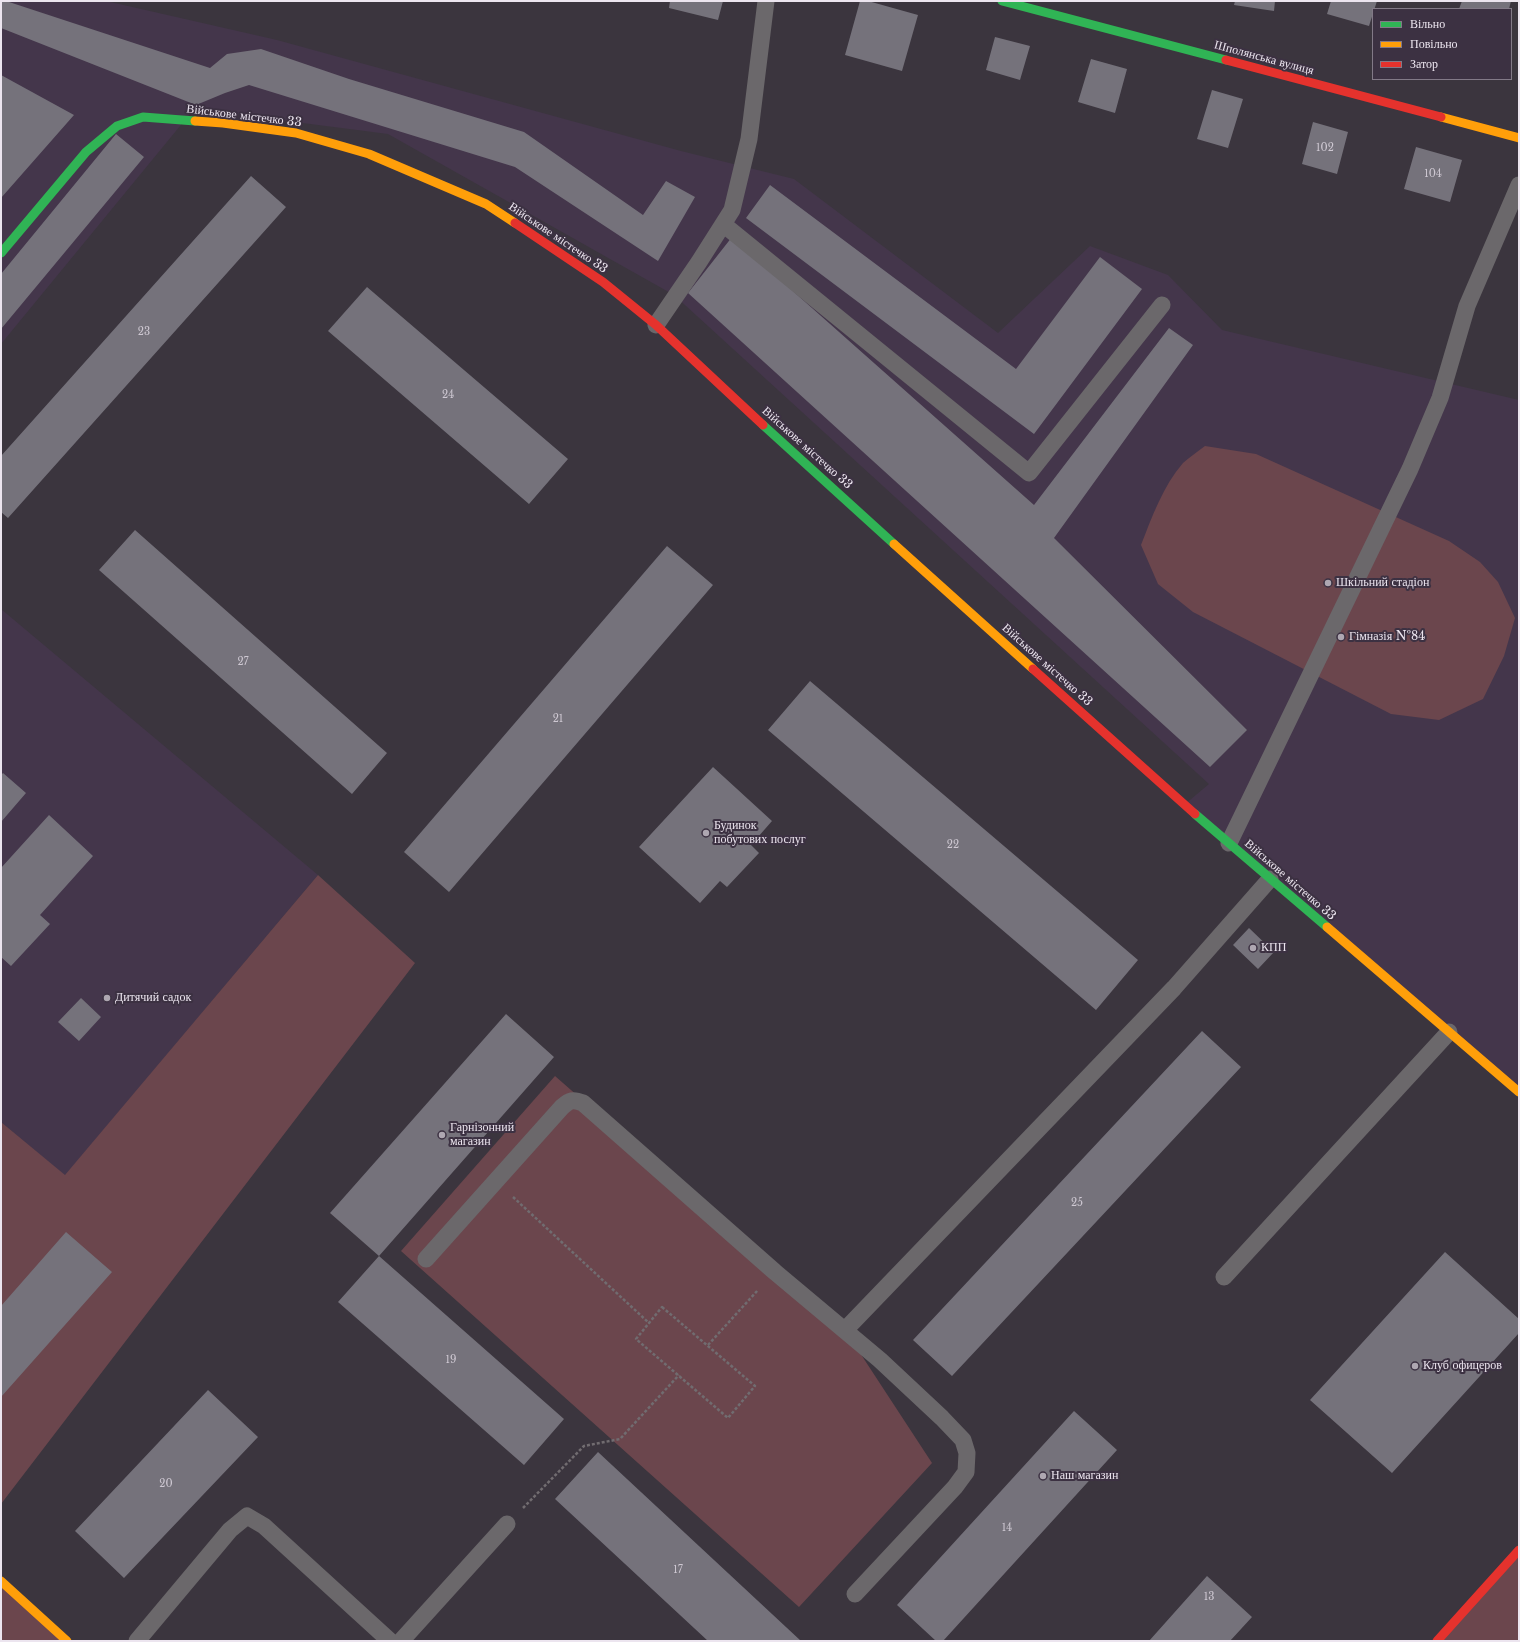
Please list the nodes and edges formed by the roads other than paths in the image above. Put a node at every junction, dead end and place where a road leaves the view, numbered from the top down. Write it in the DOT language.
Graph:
graph roads {
  1 [pos="766,1"];
  2 [pos="1002,1"];
  3 [pos="1519,138"];
  4 [pos="1519,184"];
  5 [pos="723,224"];
  6 [pos="1,253"];
  7 [pos="1162,305"];
  8 [pos="656,325"];
  9 [pos="1229,843"];
  10 [pos="1270,879"];
  11 [pos="1449,1032"];
  12 [pos="1519,1092"];
  13 [pos="426,1258"];
  14 [pos="1224,1277"];
  15 [pos="845,1330"];
  16 [pos="507,1524"];
  17 [pos="1519,1550"];
  18 [pos="1,1581"];
  19 [pos="855,1594"];
  20 [pos="67,1641"];
  21 [pos="137,1641"];
  22 [pos="390,1641"];
  23 [pos="401,1641"];
  24 [pos="1438,1641"];
  1 -- 5 [label="lane"];
  2 -- 3 [label="street, Шполянська вулиця"];
  4 -- 9 [label="lane"];
  5 -- 7 [label="lane"];
  5 -- 8 [label="lane"];
  6 -- 8 [label="street, Військове містечко 33"];
  8 -- 9 [label="street, Військове містечко 33"];
  9 -- 10 [label="street, Військове містечко 33"];
  10 -- 11 [label="street, Військове містечко 33"];
  10 -- 15 [label="lane"];
  11 -- 12 [label="street, Військове містечко 33"];
  11 -- 14 [label="lane"];
  13 -- 15 [label="lane"];
  15 -- 19 [label="lane"];
  16 -- 23 [label="lane"];
  17 -- 24 [label="street"];
  18 -- 20 [label="street"];
  21 -- 22 [label="lane"];
}
